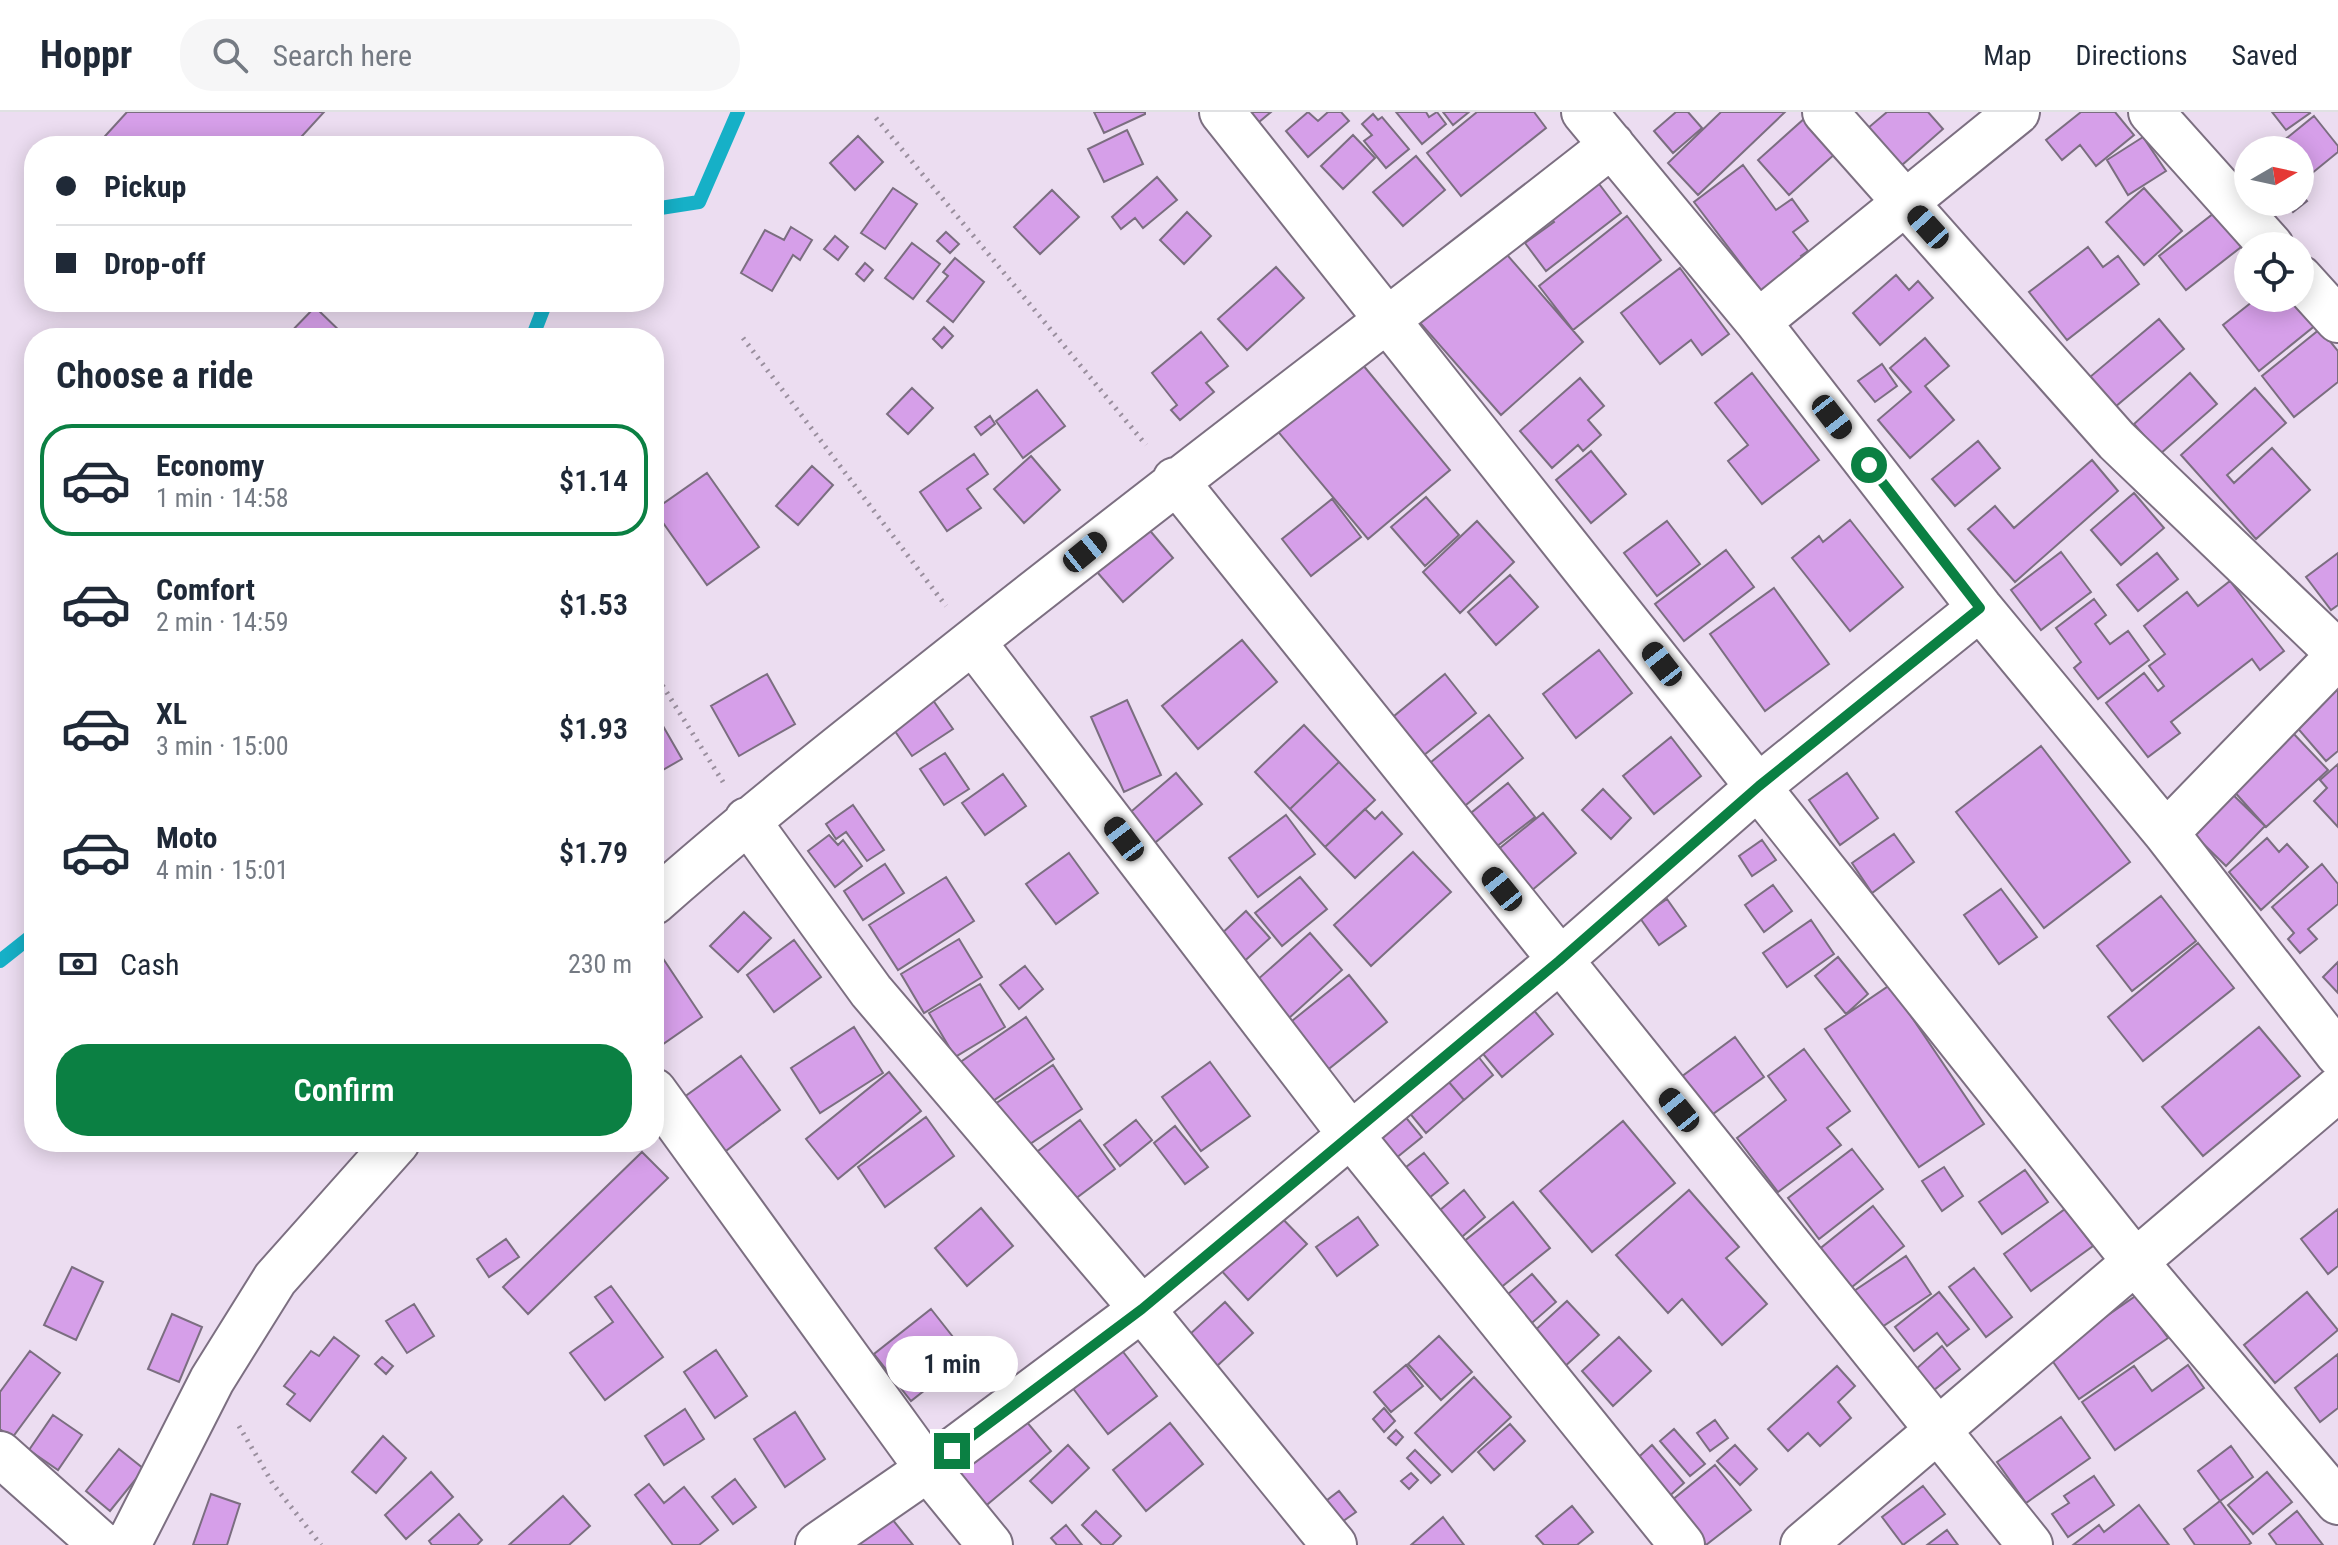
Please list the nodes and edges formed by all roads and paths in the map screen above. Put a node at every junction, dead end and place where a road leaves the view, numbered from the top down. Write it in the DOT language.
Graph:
graph roads {
  1 [pos="1222,112"];
  2 [pos="1584,112"];
  3 [pos="1825,112"];
  4 [pos="2017,112"];
  5 [pos="2151,112"];
  6 [pos="876,118"];
  7 [pos="1612,145"];
  8 [pos="1907,204"];
  9 [pos="2258,232"];
  10 [pos="2314,293"];
  11 [pos="1390,320"];
  12 [pos="2338,320"];
  13 [pos="1758,322"];
  14 [pos="743,338"];
  15 [pos="1175,480"];
  16 [pos="1980,608"];
  17 [pos="973,642"];
  18 [pos="2338,654"];
  19 [pos="664,688"];
  20 [pos="1759,786"];
  21 [pos="747,820"];
  22 [pos="2166,833"];
  23 [pos="664,893"];
  24 [pos="1559,961"];
  25 [pos="2338,1054"];
  26 [pos="2338,1089"];
  27 [pos="664,1105"];
  28 [pos="1350,1134"];
  29 [pos="388,1152"];
  30 [pos="2137,1264"];
  31 [pos="1142,1309"];
  32 [pos="212,1380"];
  33 [pos="1939,1432"];
  34 [pos="0,1454"];
  35 [pos="928,1469"];
  36 [pos="2338,1502"];
  37 [pos="102,1545"];
  38 [pos="128,1545"];
  39 [pos="321,1545"];
  40 [pos="818,1545"];
  41 [pos="990,1545"];
  42 [pos="1334,1545"];
  43 [pos="1682,1545"];
  44 [pos="1803,1545"];
  45 [pos="2030,1545"];
  1 -- 11 [label="street"];
  2 -- 7 [label="street"];
  3 -- 8 [label="street"];
  4 -- 8 [label="street"];
  5 -- 9 [label="street"];
  6 -- 15 [label="path"];
  7 -- 11 [label="street"];
  7 -- 13 [label="street"];
  8 -- 13 [label="street"];
  8 -- 18 [label="street"];
  10 -- 12 [label="street"];
  11 -- 15 [label="street"];
  11 -- 20 [label="street"];
  13 -- 16 [label="street"];
  14 -- 17 [label="path"];
  15 -- 17 [label="street"];
  15 -- 24 [label="street"];
  16 -- 20 [label="street"];
  16 -- 22 [label="street"];
  17 -- 21 [label="street"];
  17 -- 28 [label="street"];
  18 -- 22 [label="street"];
  19 -- 21 [label="path"];
  20 -- 24 [label="street"];
  20 -- 30 [label="street"];
  21 -- 23 [label="street"];
  21 -- 31 [label="street"];
  22 -- 25 [label="street"];
  24 -- 28 [label="street"];
  24 -- 33 [label="street"];
  26 -- 30 [label="street"];
  27 -- 35 [label="street"];
  28 -- 31 [label="street"];
  28 -- 43 [label="street"];
  29 -- 32 [label="street"];
  30 -- 33 [label="street"];
  30 -- 36 [label="street"];
  31 -- 35 [label="street"];
  31 -- 42 [label="street"];
  32 -- 38 [label="street"];
  32 -- 39 [label="path"];
  33 -- 44 [label="street"];
  33 -- 45 [label="street"];
  34 -- 37 [label="street"];
  35 -- 40 [label="street"];
  35 -- 41 [label="street"];
}
